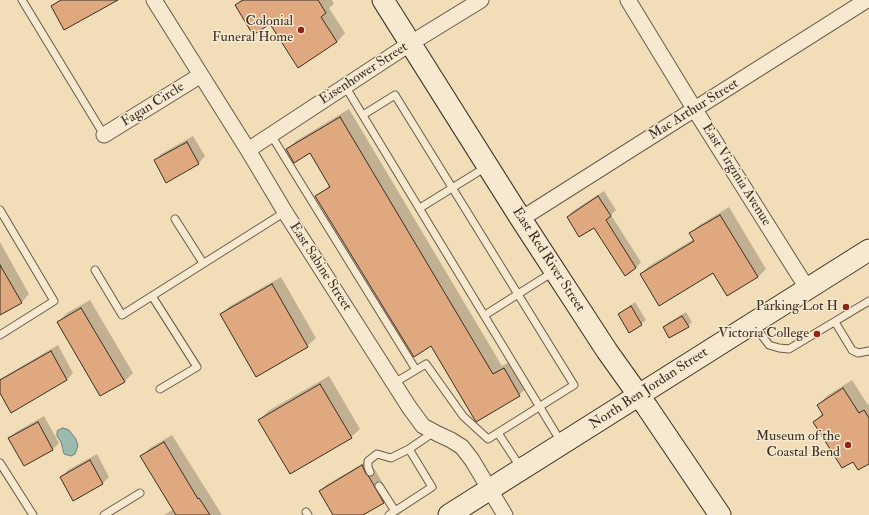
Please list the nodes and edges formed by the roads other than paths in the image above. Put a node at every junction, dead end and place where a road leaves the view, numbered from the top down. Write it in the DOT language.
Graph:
graph roads {
  1 [pos="22,0"];
  2 [pos="154,0"];
  3 [pos="383,0"];
  4 [pos="481,0"];
  5 [pos="628,0"];
  6 [pos="866,3"];
  7 [pos="411,43"];
  8 [pos="201,75"];
  9 [pos="345,86"];
  10 [pos="695,110"];
  11 [pos="363,115"];
  12 [pos="104,135"];
  13 [pos="271,135"];
  14 [pos="248,150"];
  15 [pos="488,166"];
  16 [pos="453,188"];
  17 [pos="420,208"];
  18 [pos="0,210"];
  19 [pos="285,212"];
  20 [pos="175,219"];
  21 [pos="521,219"];
  22 [pos="869,250"];
  23 [pos="203,263"];
  24 [pos="95,270"];
  25 [pos="555,270"];
  26 [pos="807,288"];
  27 [pos="518,294"];
  28 [pos="152,296"];
  29 [pos="869,301"];
  30 [pos="485,315"];
  31 [pos="835,322"];
  32 [pos="752,323"];
  33 [pos="0,335"];
  34 [pos="869,351"];
  35 [pos="416,370"];
  36 [pos="394,383"];
  37 [pos="160,390"];
  38 [pos="639,395"];
  39 [pos="540,406"];
  40 [pos="434,432"];
  41 [pos="498,433"];
  42 [pos="562,444"];
  43 [pos="409,449"];
  44 [pos="0,463"];
  45 [pos="522,469"];
  46 [pos="370,472"];
  47 [pos="379,486"];
  48 [pos="489,489"];
  49 [pos="140,493"];
  50 [pos="392,513"];
  51 [pos="34,515"];
  52 [pos="104,515"];
  53 [pos="449,515"];
  54 [pos="505,515"];
  55 [pos="720,515"];
  1 -- 12 [label="lane"];
  2 -- 8 [label="street, East Sabine Street"];
  3 -- 7 [label="street, East Red River Street"];
  4 -- 7 [label="street, Eisenhower Street"];
  5 -- 10 [label="street, East Virginia Avenue"];
  6 -- 10 [label="street, Mac Arthur Street"];
  7 -- 9 [label="street, Eisenhower Street"];
  7 -- 15 [label="street, East Red River Street"];
  8 -- 12 [label="street, Fagan Circle"];
  8 -- 14 [label="street, East Sabine Street"];
  9 -- 11 [label="lane"];
  9 -- 13 [label="street, Eisenhower Street"];
  10 -- 21 [label="street, Mac Arthur Street"];
  10 -- 26 [label="street, East Virginia Avenue"];
  11 -- 16 [label="lane"];
  11 -- 17 [label="lane"];
  13 -- 14 [label="street, Eisenhower Street"];
  13 -- 35 [label="lane"];
  14 -- 19 [label="street, East Sabine Street"];
  15 -- 16 [label="lane"];
  15 -- 21 [label="street, East Red River Street"];
  16 -- 17 [label="lane"];
  16 -- 27 [label="lane"];
  17 -- 30 [label="lane"];
  18 -- 33 [label="lane"];
  19 -- 23 [label="lane"];
  19 -- 36 [label="street, East Sabine Street"];
  20 -- 23 [label="lane"];
  21 -- 25 [label="street, East Red River Street"];
  22 -- 26 [label="street, North Ben Jordan Street"];
  23 -- 28 [label="lane"];
  24 -- 28 [label="lane"];
  25 -- 27 [label="lane"];
  25 -- 38 [label="street, East Red River Street"];
  26 -- 32 [label="street, North Ben Jordan Street"];
  27 -- 30 [label="lane"];
  27 -- 39 [label="lane"];
  28 -- 37 [label="lane"];
  29 -- 31 [label="lane"];
  30 -- 39 [label="lane"];
  31 -- 32 [label="lane"];
  31 -- 34 [label="lane"];
  32 -- 38 [label="street, North Ben Jordan Street"];
  35 -- 36 [label="lane"];
  35 -- 41 [label="lane"];
  36 -- 40 [label="street, East Sabine Street"];
  38 -- 42 [label="street, North Ben Jordan Street"];
  38 -- 55 [label="street, East Red River Street"];
  39 -- 41 [label="lane"];
  39 -- 42 [label="lane"];
  40 -- 43 [label="lane"];
  40 -- 48 [label="street, East Sabine Street"];
  41 -- 45 [label="lane"];
  42 -- 45 [label="street, North Ben Jordan Street"];
  43 -- 46 [label="lane"];
  43 -- 50 [label="lane"];
  44 -- 51 [label="lane"];
  45 -- 48 [label="street, North Ben Jordan Street"];
  47 -- 50 [label="lane"];
  48 -- 53 [label="street, North Ben Jordan Street"];
  48 -- 54 [label="street, East Sabine Street"];
  49 -- 52 [label="lane"];
}
